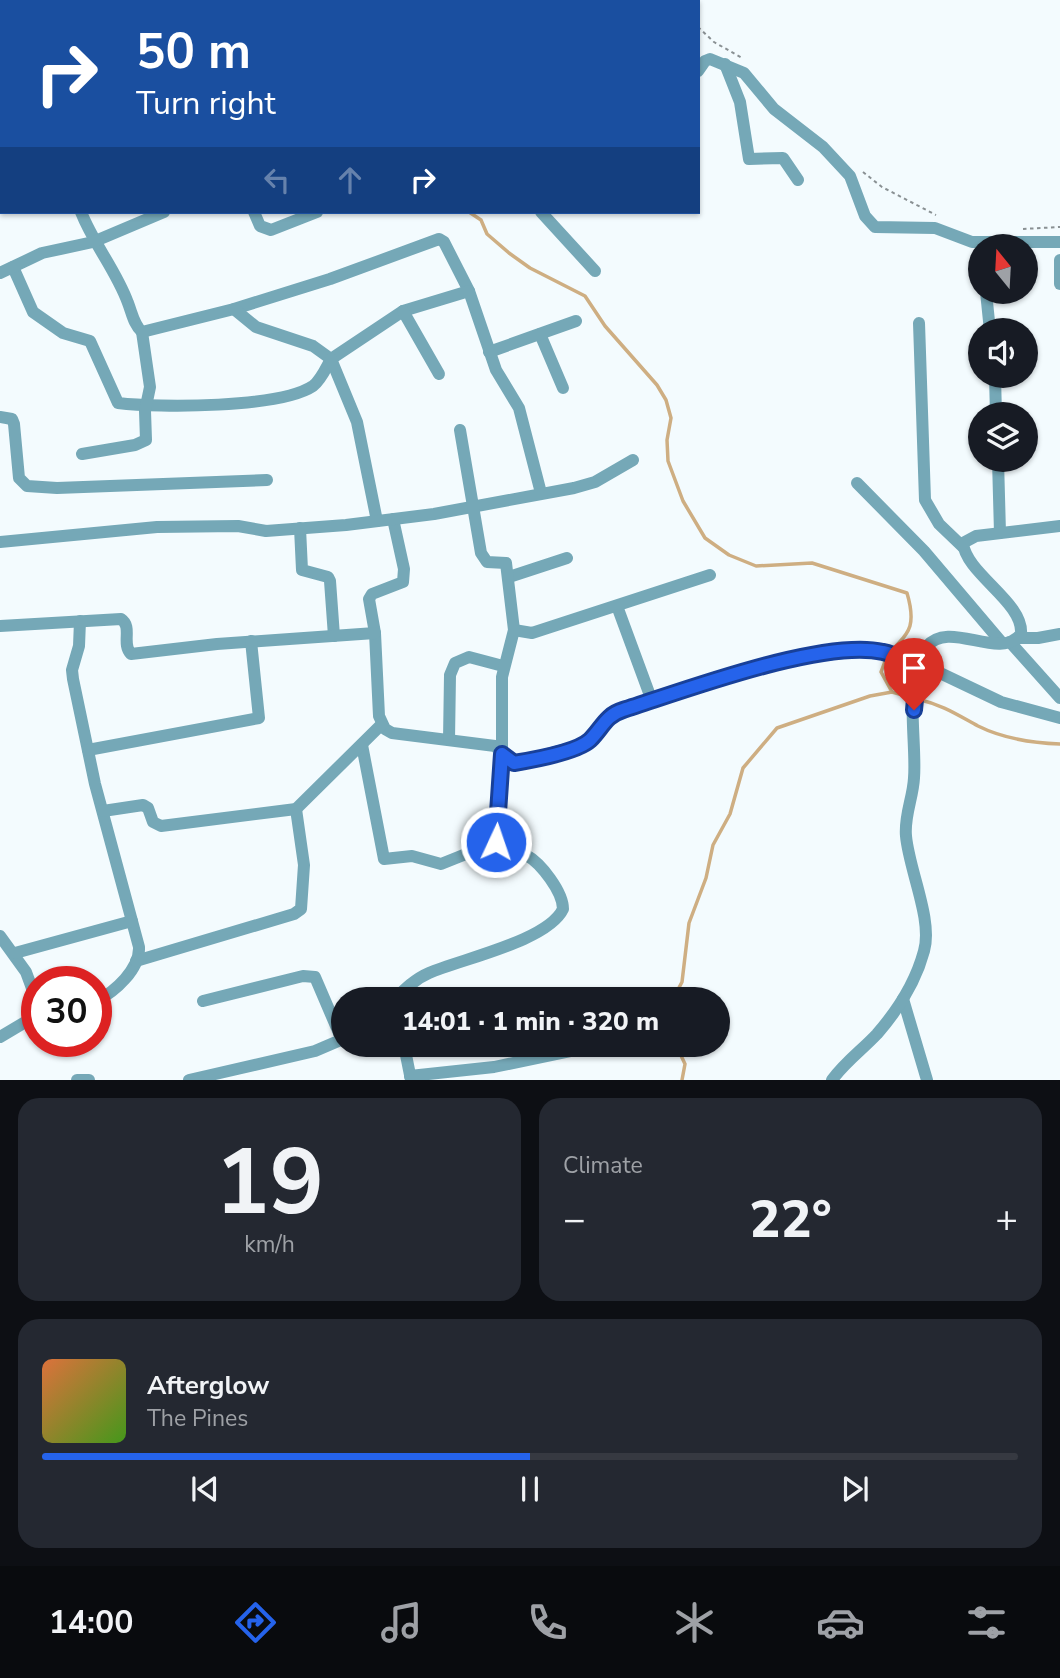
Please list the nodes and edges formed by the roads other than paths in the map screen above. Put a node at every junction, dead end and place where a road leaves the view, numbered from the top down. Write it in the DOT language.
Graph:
graph roads {
  1 [pos="725,64"];
  2 [pos="700,68"];
  3 [pos="799,180"];
  4 [pos="82,214"];
  5 [pos="159,214"];
  6 [pos="255,214"];
  7 [pos="312,214"];
  8 [pos="543,214"];
  9 [pos="968,241"];
  10 [pos="93,242"];
  11 [pos="1060,242"];
  12 [pos="1038,243"];
  13 [pos="1060,260"];
  14 [pos="13,267"];
  15 [pos="594,271"];
  16 [pos="0,273"];
  17 [pos="1060,284"];
  18 [pos="469,291"];
  19 [pos="234,309"];
  20 [pos="403,311"];
  21 [pos="576,321"];
  22 [pos="919,323"];
  23 [pos="142,332"];
  24 [pos="540,334"];
  25 [pos="489,352"];
  26 [pos="331,359"];
  27 [pos="439,374"];
  28 [pos="563,388"];
  29 [pos="147,404"];
  30 [pos="0,417"];
  31 [pos="460,430"];
  32 [pos="82,454"];
  33 [pos="633,460"];
  34 [pos="998,472"];
  35 [pos="267,480"];
  36 [pos="857,484"];
  37 [pos="541,493"];
  38 [pos="471,506"];
  39 [pos="393,519"];
  40 [pos="377,521"];
  41 [pos="1060,526"];
  42 [pos="300,528"];
  43 [pos="1000,533"];
  44 [pos="0,542"];
  45 [pos="963,547"];
  46 [pos="567,558"];
  47 [pos="710,575"];
  48 [pos="509,577"];
  49 [pos="617,606"];
  50 [pos="80,621"];
  51 [pos="0,626"];
  52 [pos="514,630"];
  53 [pos="375,633"];
  54 [pos="1060,634"];
  55 [pos="334,636"];
  56 [pos="251,641"];
  57 [pos="1011,641"];
  58 [pos="503,666"];
  59 [pos="917,669"];
  60 [pos="1060,698"];
  61 [pos="652,701"];
  62 [pos="1060,719"];
  63 [pos="382,724"];
  64 [pos="449,740"];
  65 [pos="362,745"];
  66 [pos="88,750"];
  67 [pos="502,754"];
  68 [pos="296,809"];
  69 [pos="103,811"];
  70 [pos="496,842"];
  71 [pos="132,921"];
  72 [pos="0,936"];
  73 [pos="8,951"];
  74 [pos="136,961"];
  75 [pos="21,966"];
  76 [pos="409,987"];
  77 [pos="112,991"];
  78 [pos="903,999"];
  79 [pos="203,1001"];
  80 [pos="331,1013"];
  81 [pos="21,1025"];
  82 [pos="0,1037"];
  83 [pos="331,1045"];
  84 [pos="407,1057"];
  85 [pos="539,1057"];
  86 [pos="217,1075"];
  87 [pos="411,1078"];
  88 [pos="77,1080"];
  89 [pos="89,1080"];
  90 [pos="189,1080"];
  91 [pos="831,1080"];
  92 [pos="927,1080"];
  1 -- 2 [label="street"];
  1 -- 3 [label="street"];
  1 -- 9 [label="street"];
  4 -- 10 [label="street"];
  5 -- 10 [label="street"];
  6 -- 7 [label="street"];
  8 -- 15 [label="street"];
  10 -- 14 [label="street"];
  10 -- 23 [label="street"];
  11 -- 12 [label="street"];
  13 -- 17 [label="street"];
  14 -- 16 [label="street"];
  14 -- 29 [label="street"];
  18 -- 19 [label="street"];
  18 -- 20 [label="street"];
  18 -- 25 [label="street"];
  19 -- 23 [label="street"];
  19 -- 26 [label="street"];
  20 -- 26 [label="street"];
  20 -- 27 [label="street"];
  21 -- 24 [label="street"];
  22 -- 45 [label="street"];
  23 -- 29 [label="street"];
  24 -- 25 [label="street"];
  24 -- 28 [label="street"];
  25 -- 37 [label="street"];
  26 -- 29 [label="street"];
  26 -- 40 [label="street"];
  29 -- 32 [label="street"];
  30 -- 35 [label="street"];
  31 -- 38 [label="street"];
  33 -- 37 [label="street"];
  34 -- 43 [label="street"];
  36 -- 57 [label="street"];
  37 -- 38 [label="street"];
  38 -- 39 [label="street"];
  38 -- 48 [label="street"];
  39 -- 40 [label="street"];
  39 -- 53 [label="street"];
  40 -- 42 [label="street"];
  41 -- 43 [label="street"];
  42 -- 44 [label="street"];
  42 -- 55 [label="street"];
  43 -- 45 [label="street"];
  45 -- 57 [label="street"];
  46 -- 48 [label="street"];
  47 -- 49 [label="street"];
  48 -- 52 [label="street"];
  49 -- 52 [label="street"];
  49 -- 61 [label="street"];
  50 -- 51 [label="street"];
  50 -- 56 [label="street"];
  50 -- 66 [label="street"];
  52 -- 58 [label="street"];
  53 -- 55 [label="street"];
  53 -- 63 [label="street"];
  54 -- 57 [label="street"];
  55 -- 56 [label="street"];
  56 -- 66 [label="street"];
  57 -- 59 [label="street"];
  57 -- 60 [label="street"];
  58 -- 64 [label="street"];
  58 -- 67 [label="street"];
  59 -- 61 [label="street"];
  59 -- 62 [label="street"];
  59 -- 78 [label="street"];
  61 -- 67 [label="street"];
  63 -- 64 [label="street"];
  63 -- 65 [label="street"];
  64 -- 67 [label="street"];
  65 -- 68 [label="street"];
  65 -- 70 [label="street"];
  66 -- 69 [label="street"];
  67 -- 70 [label="street"];
  68 -- 69 [label="street"];
  68 -- 74 [label="street"];
  69 -- 71 [label="street"];
  70 -- 76 [label="street"];
  71 -- 73 [label="street"];
  71 -- 74 [label="street"];
  72 -- 73 [label="street"];
  73 -- 75 [label="street"];
  74 -- 77 [label="street"];
  78 -- 91 [label="street"];
  78 -- 92 [label="street"];
  79 -- 80 [label="street"];
  81 -- 82 [label="street"];
  83 -- 86 [label="street"];
  84 -- 87 [label="street"];
  85 -- 87 [label="street"];
  86 -- 90 [label="street"];
  88 -- 89 [label="street"];
}
